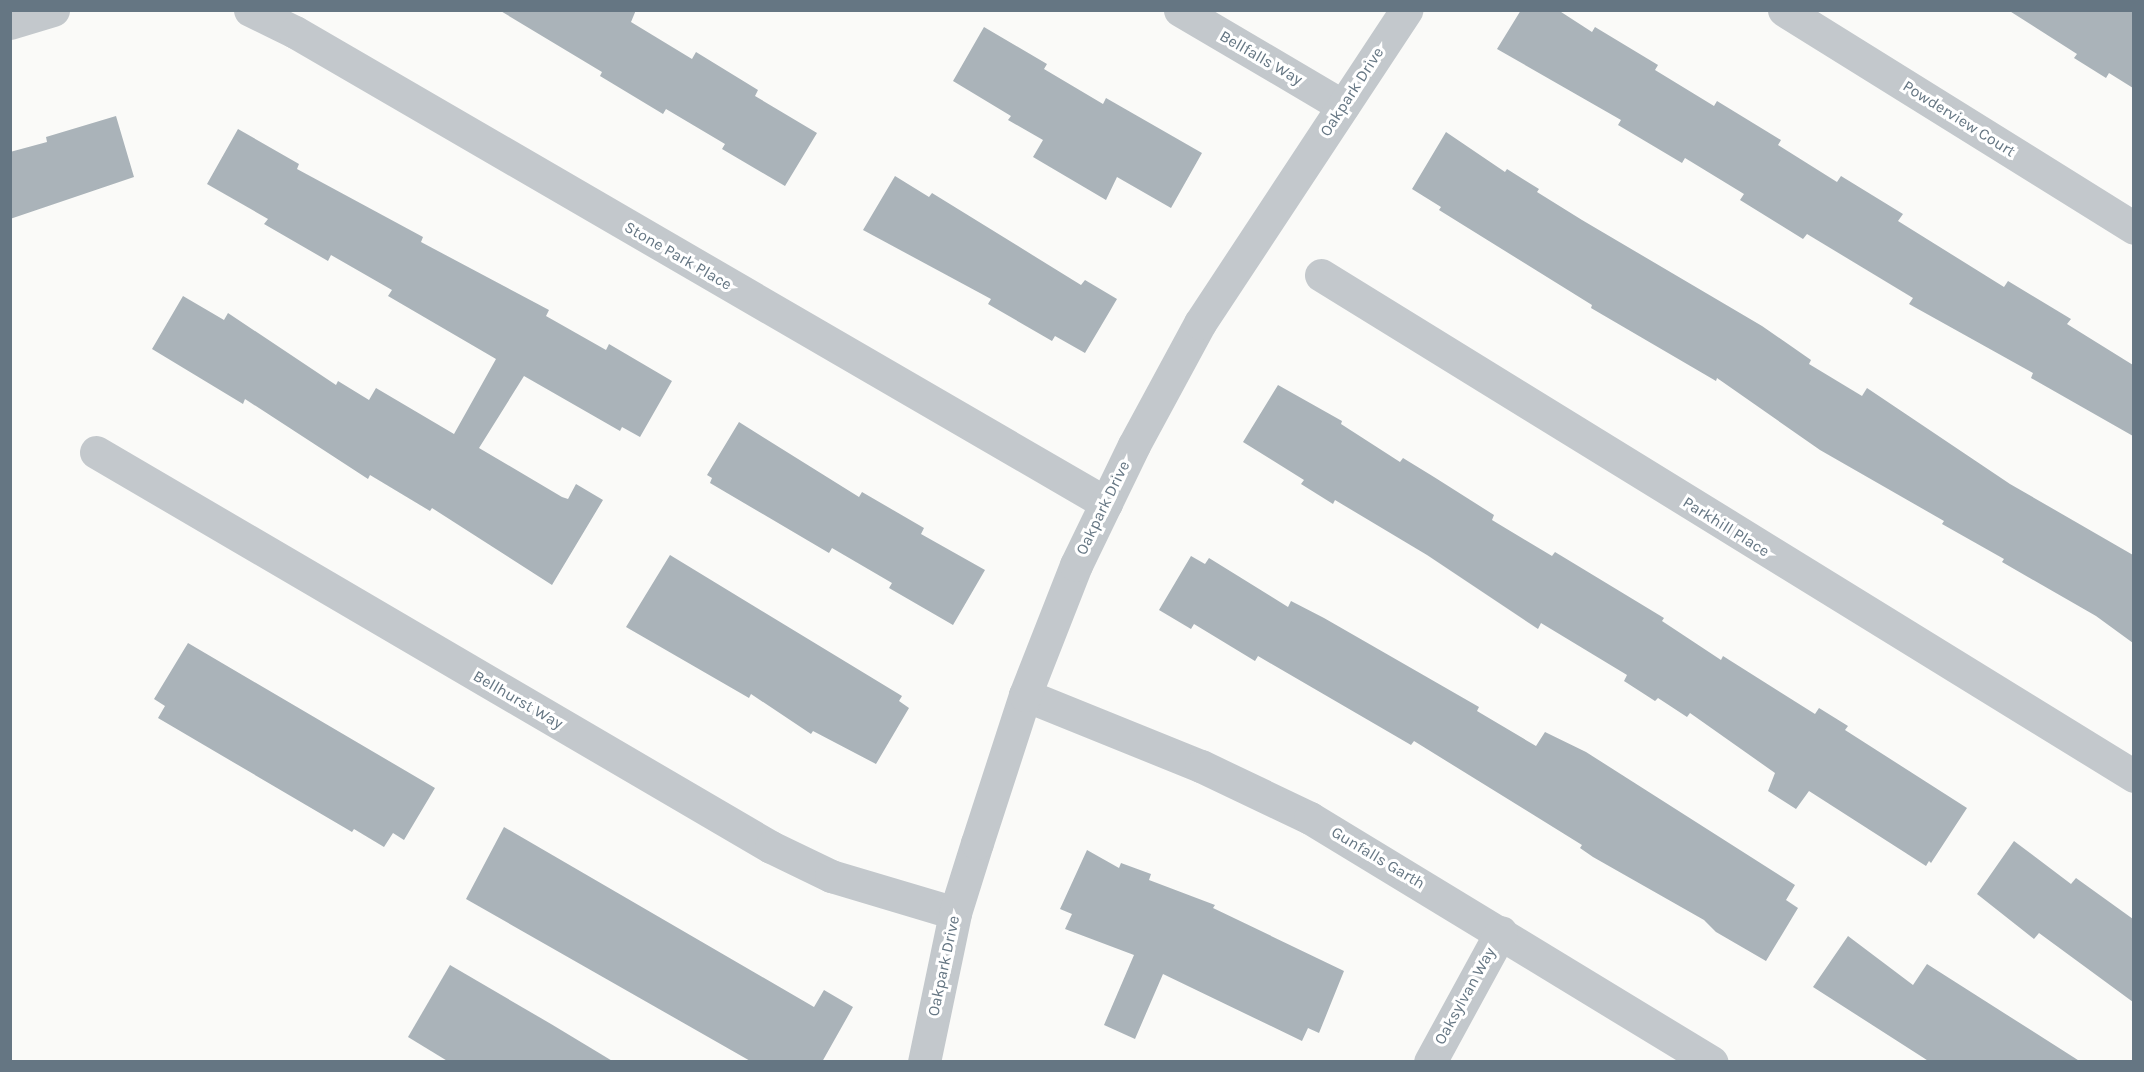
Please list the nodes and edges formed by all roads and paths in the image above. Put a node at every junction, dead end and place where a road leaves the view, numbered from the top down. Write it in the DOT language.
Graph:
graph roads {
  1 [pos="53,10"];
  2 [pos="250,10"];
  3 [pos="1180,10"];
  4 [pos="1406,10"];
  5 [pos="1784,10"];
  6 [pos="10,23"];
  7 [pos="1343,106"];
  8 [pos="2133,228"];
  9 [pos="1321,275"];
  10 [pos="96,452"];
  11 [pos="1106,503"];
  12 [pos="1025,695"];
  13 [pos="2133,776"];
  14 [pos="956,913"];
  15 [pos="1501,932"];
  16 [pos="924,1062"];
  17 [pos="1430,1062"];
  18 [pos="1712,1062"];
  1 -- 6 [label="street"];
  2 -- 11 [label="street, Stone Park Place"];
  3 -- 7 [label="street, Bellfalls Way"];
  4 -- 7 [label="street, Oakpark Drive"];
  5 -- 8 [label="street, Powderview Court"];
  7 -- 11 [label="street, Oakpark Drive"];
  9 -- 13 [label="street, Parkhill Place"];
  10 -- 14 [label="street, Bellhurst Way"];
  11 -- 12 [label="street, Oakpark Drive"];
  12 -- 14 [label="street, Oakpark Drive"];
  12 -- 15 [label="street, Gunfalls Garth"];
  14 -- 16 [label="street, Oakpark Drive"];
  15 -- 17 [label="street, Oaksylvan Way"];
  15 -- 18 [label="street, Gunfalls Garth"];
}
